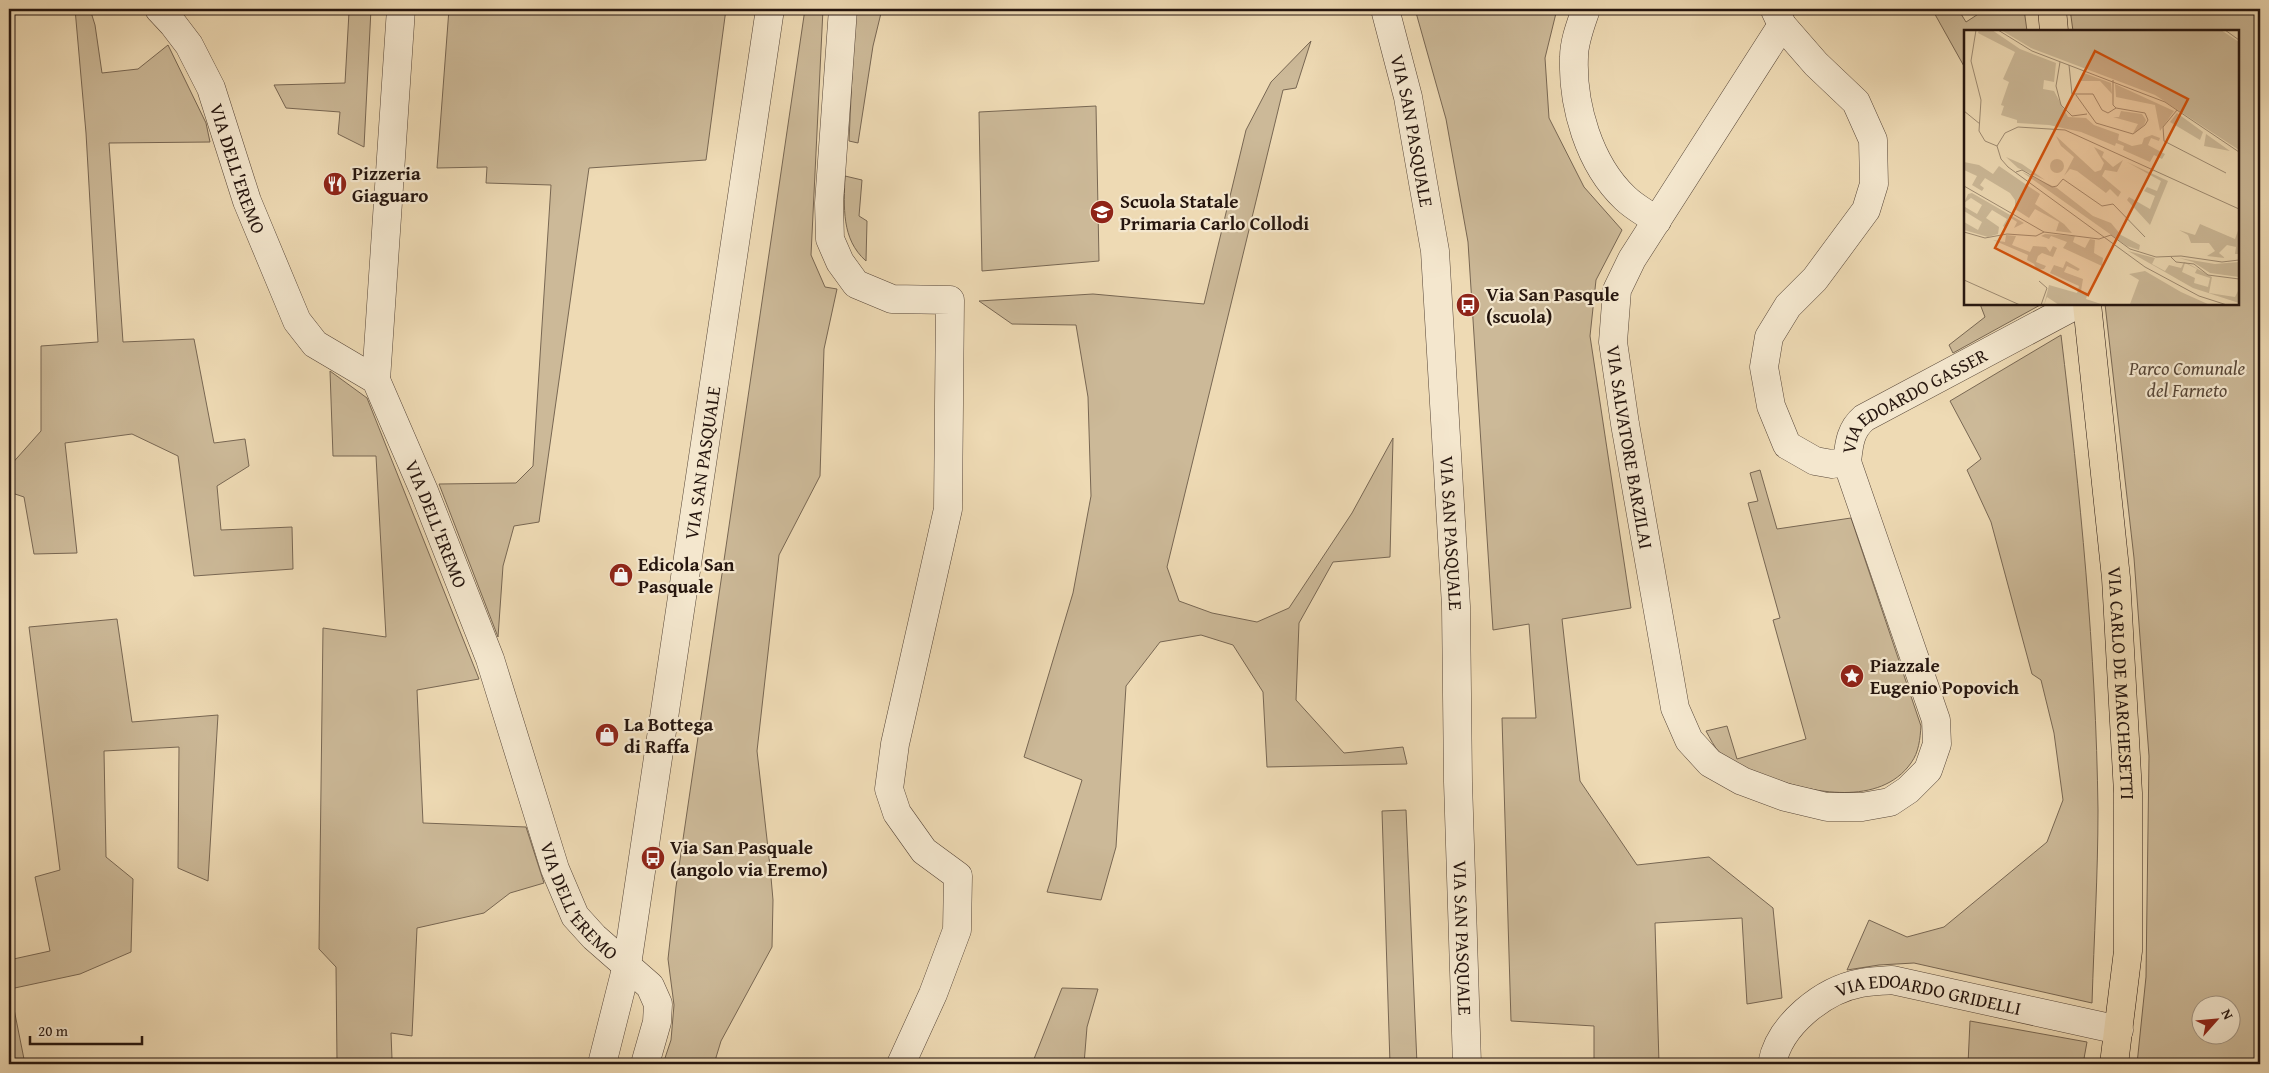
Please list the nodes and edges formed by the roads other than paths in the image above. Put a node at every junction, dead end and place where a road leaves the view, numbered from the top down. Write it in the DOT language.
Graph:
graph roads {
  1 [pos="159,9"];
  2 [pos="401,9"];
  3 [pos="770,9"];
  4 [pos="843,9"];
  5 [pos="1385,9"];
  6 [pos="1586,9"];
  7 [pos="2052,9"];
  8 [pos="1778,17"];
  9 [pos="2054,30"];
  10 [pos="1657,221"];
  11 [pos="2076,305"];
  12 [pos="2087,305"];
  13 [pos="376,380"];
  14 [pos="1847,462"];
  15 [pos="628,965"];
  16 [pos="2119,1030"];
  17 [pos="602,1064"];
  18 [pos="645,1064"];
  19 [pos="901,1064"];
  20 [pos="1467,1064"];
  21 [pos="1772,1064"];
  22 [pos="2114,1064"];
  1 -- 13 [label="street, VIA DELL'EREMO"];
  2 -- 13 [label="street"];
  3 -- 15 [label="street, VIA SAN PASQUALE"];
  4 -- 19 [label="street"];
  5 -- 20 [label="street, VIA SAN PASQUALE"];
  6 -- 10 [label="street"];
  7 -- 9 [label="main road"];
  8 -- 10 [label="street, VIA SALVATORE BARZILAI"];
  8 -- 14 [label="street, VIA EDOARDO GASSER"];
  10 -- 14 [label="street, VIA SALVATORE BARZILAI"];
  11 -- 14 [label="street, VIA EDOARDO GASSER"];
  12 -- 16 [label="main road, VIA CARLO DE MARCHESETTI"];
  13 -- 15 [label="street, VIA DELL'EREMO"];
  15 -- 17 [label="street, VIA SAN PASQUALE"];
  15 -- 18 [label="street, VIA DELL'EREMO"];
  16 -- 21 [label="street, VIA EDOARDO GRIDELLI"];
  16 -- 22 [label="main road, VIA CARLO DE MARCHESETTI"];
}
